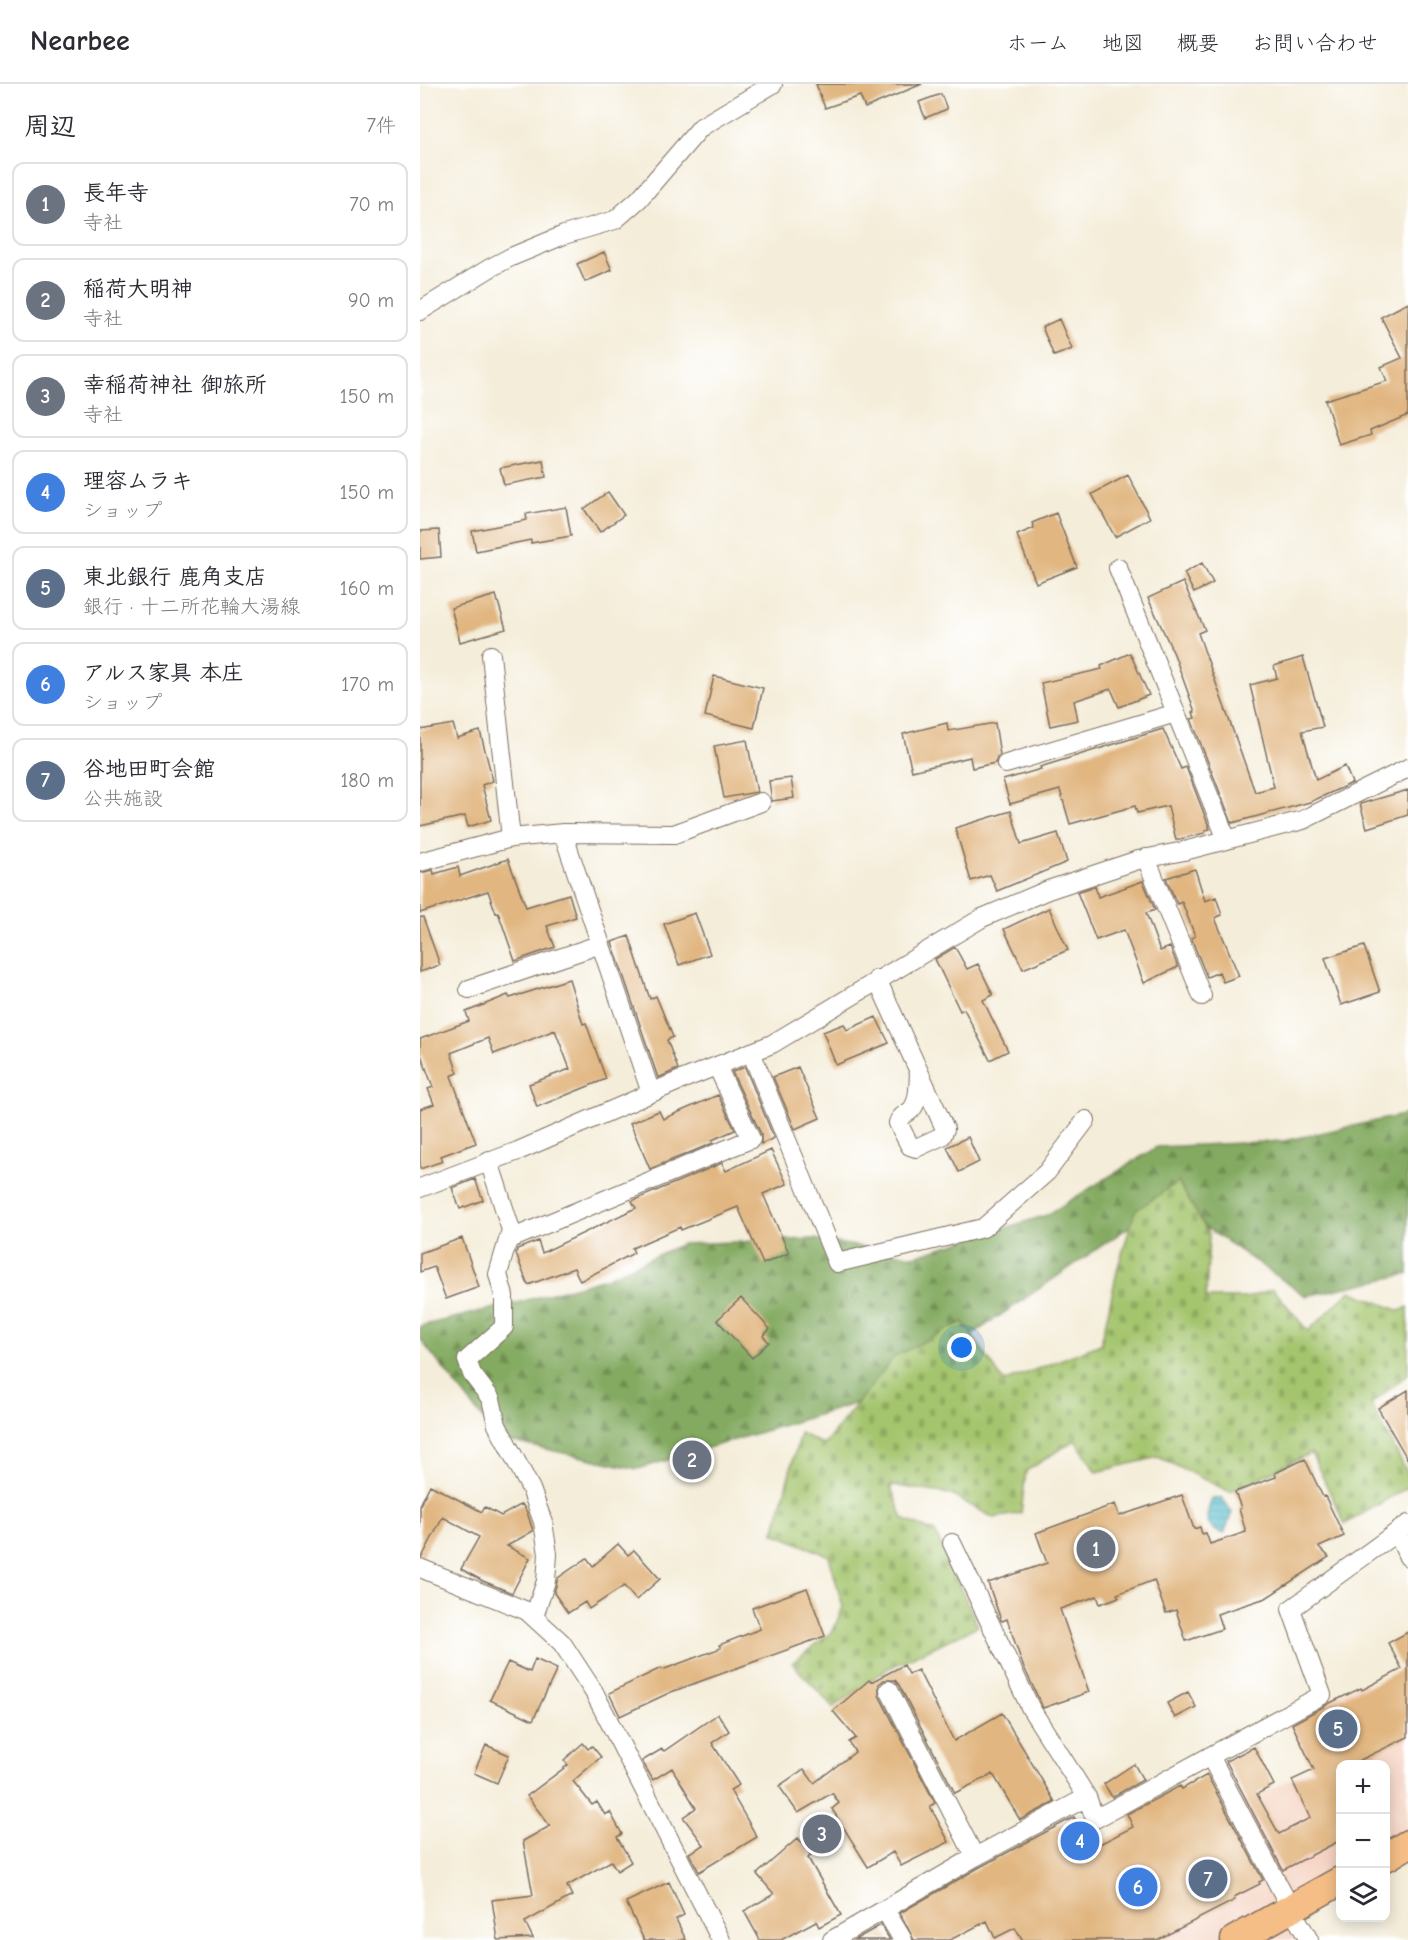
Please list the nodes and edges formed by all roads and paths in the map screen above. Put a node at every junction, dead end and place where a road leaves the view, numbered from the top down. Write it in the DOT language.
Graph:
graph roads {
  1 [pos="773,84"];
  2 [pos="420,311"];
  3 [pos="1118,568"];
  4 [pos="491,655"];
  5 [pos="1176,713"];
  6 [pos="1006,764"];
  7 [pos="1408,768"];
  8 [pos="761,802"];
  9 [pos="563,833"];
  10 [pos="511,838"];
  11 [pos="1227,840"];
  12 [pos="1146,858"];
  13 [pos="420,862"];
  14 [pos="601,944"];
  15 [pos="877,980"];
  16 [pos="469,989"];
  17 [pos="1202,996"];
  18 [pos="751,1052"];
  19 [pos="717,1066"];
  20 [pos="919,1072"];
  21 [pos="651,1093"];
  22 [pos="1086,1120"];
  23 [pos="489,1161"];
  24 [pos="420,1188"];
  25 [pos="508,1240"];
  26 [pos="1402,1528"];
  27 [pos="952,1543"];
  28 [pos="1408,1557"];
  29 [pos="420,1568"];
  30 [pos="534,1617"];
  31 [pos="889,1690"];
  32 [pos="1210,1756"];
  33 [pos="1087,1797"];
  34 [pos="1408,1844"];
  35 [pos="1390,1855"];
  36 [pos="975,1857"];
  37 [pos="1336,1884"];
  38 [pos="1291,1908"];
  39 [pos="885,1910"];
  40 [pos="721,1940"];
  41 [pos="832,1940"];
  42 [pos="903,1940"];
  43 [pos="1235,1940"];
  44 [pos="1310,1940"];
  1 -- 2 [label="street"];
  3 -- 5 [label="street"];
  4 -- 10 [label="street"];
  5 -- 6 [label="street"];
  5 -- 11 [label="street"];
  7 -- 11 [label="street"];
  8 -- 9 [label="street"];
  9 -- 10 [label="street"];
  9 -- 14 [label="street"];
  10 -- 13 [label="street"];
  11 -- 12 [label="street"];
  12 -- 15 [label="street"];
  12 -- 17 [label="street"];
  14 -- 16 [label="street"];
  14 -- 21 [label="street"];
  15 -- 18 [label="street"];
  15 -- 20 [label="street"];
  18 -- 19 [label="street"];
  18 -- 22 [label="street"];
  19 -- 21 [label="street"];
  19 -- 25 [label="street"];
  21 -- 23 [label="street"];
  23 -- 24 [label="street"];
  23 -- 25 [label="street"];
  25 -- 30 [label="street"];
  26 -- 28 [label="street"];
  26 -- 32 [label="street"];
  27 -- 33 [label="street"];
  29 -- 30 [label="street"];
  30 -- 40 [label="street"];
  31 -- 36 [label="street"];
  32 -- 33 [label="street"];
  32 -- 38 [label="street"];
  33 -- 36 [label="street"];
  34 -- 35 [label="main road"];
  36 -- 39 [label="street"];
  37 -- 38 [label="main road"];
  38 -- 43 [label="main road"];
  38 -- 44 [label="street"];
  39 -- 41 [label="street"];
  39 -- 42 [label="street"];
}
